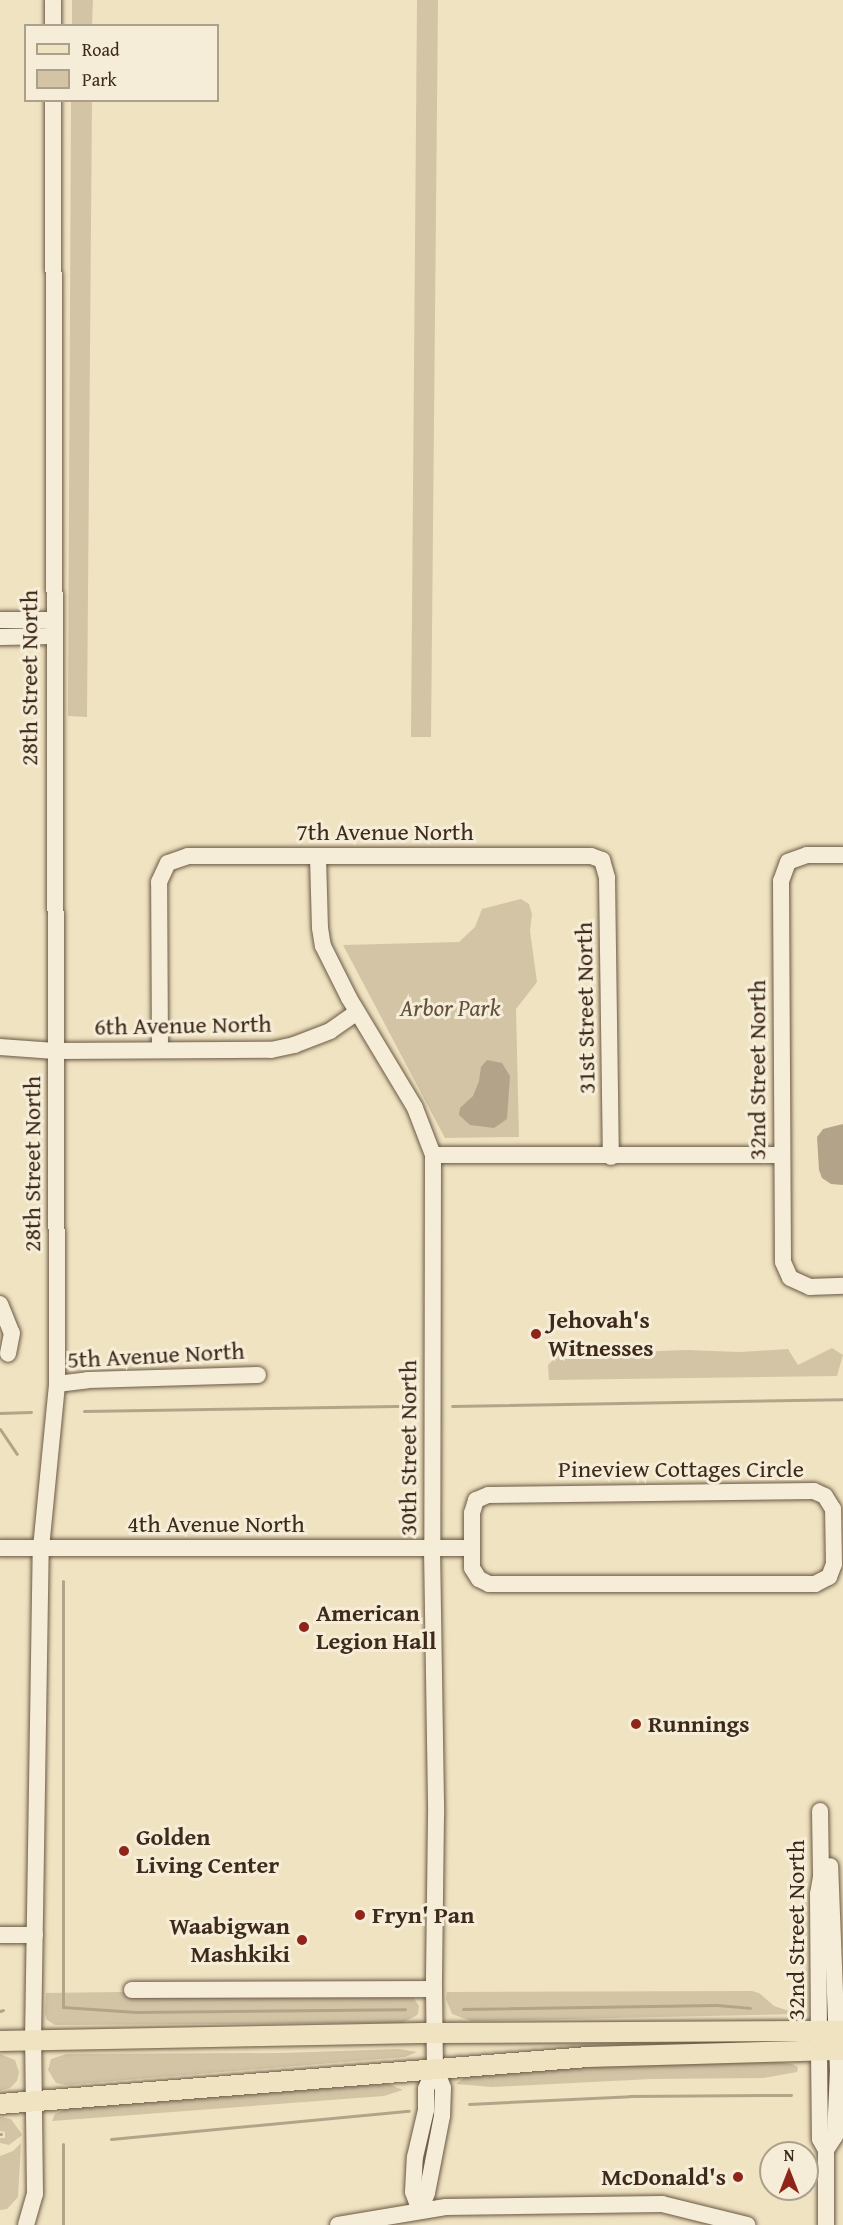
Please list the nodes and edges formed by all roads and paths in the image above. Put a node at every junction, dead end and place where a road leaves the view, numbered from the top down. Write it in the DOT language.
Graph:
graph roads {
  1 [pos="53,0"];
  2 [pos="53,24"];
  3 [pos="53,102"];
  4 [pos="0,620"];
  5 [pos="53,628"];
  6 [pos="0,637"];
  7 [pos="843,855"];
  8 [pos="318,857"];
  9 [pos="602,860"];
  10 [pos="357,1012"];
  11 [pos="0,1047"];
  12 [pos="160,1050"];
  13 [pos="55,1051"];
  14 [pos="433,1155"];
  15 [pos="781,1155"];
  16 [pos="610,1157"];
  17 [pos="843,1286"];
  18 [pos="0,1304"];
  19 [pos="8,1354"];
  20 [pos="258,1375"];
  21 [pos="57,1384"];
  22 [pos="0,1548"];
  23 [pos="41,1548"];
  24 [pos="432,1548"];
  25 [pos="472,1548"];
  26 [pos="825,1811"];
  27 [pos="0,1935"];
  28 [pos="35,1935"];
  29 [pos="434,1989"];
  30 [pos="132,1990"];
  31 [pos="435,2033"];
  32 [pos="833,2040"];
  33 [pos="0,2041"];
  34 [pos="33,2041"];
  35 [pos="435,2067"];
  36 [pos="33,2101"];
  37 [pos="0,2104"];
  38 [pos="843,2149"];
  39 [pos="826,2150"];
  40 [pos="420,2211"];
  41 [pos="26,2225"];
  42 [pos="338,2225"];
  43 [pos="747,2225"];
  44 [pos="826,2225"];
  1 -- 2 [label="street"];
  3 -- 5 [label="street, 28th Street North"];
  4 -- 5 [label="street"];
  5 -- 6 [label="street"];
  5 -- 13 [label="street, 28th Street North"];
  7 -- 15 [label="street, 32nd Street North"];
  8 -- 9 [label="street, 7th Avenue North"];
  8 -- 10 [label="street, 30th Street North"];
  8 -- 12 [label="street, 7th Avenue North"];
  9 -- 16 [label="street, 31st Street North"];
  10 -- 12 [label="street, 6th Avenue North"];
  10 -- 14 [label="street, 30th Street North"];
  11 -- 13 [label="street, 6th Avenue North"];
  12 -- 13 [label="street, 6th Avenue North"];
  13 -- 21 [label="street, 28th Street North"];
  14 -- 16 [label="street"];
  14 -- 24 [label="street, 30th Street North"];
  15 -- 16 [label="street"];
  15 -- 17 [label="street, 32nd Street North"];
  18 -- 19 [label="street"];
  20 -- 21 [label="street, 5th Avenue North"];
  21 -- 23 [label="street, 28th Street North"];
  22 -- 23 [label="street, 4th Avenue North"];
  23 -- 24 [label="street, 4th Avenue North"];
  23 -- 28 [label="street, 28th Street North"];
  24 -- 25 [label="street"];
  24 -- 29 [label="street, 30th Street North"];
  25 -- 25 [label="street, Pineview Cottages Circle"];
  26 -- 32 [label="street, 32nd Street North"];
  27 -- 28 [label="street"];
  28 -- 34 [label="street, 28th Street North"];
  29 -- 30 [label="street"];
  29 -- 31 [label="street, 30th Street North"];
  31 -- 32 [label="main road"];
  31 -- 34 [label="main road"];
  31 -- 35 [label="street, 30th Street North"];
  32 -- 35 [label="main road"];
  32 -- 39 [label="street, 32nd Street North"];
  33 -- 34 [label="main road"];
  34 -- 36 [label="street, 28th Street North"];
  35 -- 36 [label="main road"];
  35 -- 40 [label="street, 30th Street North"];
  36 -- 37 [label="main road"];
  36 -- 41 [label="street, 28th Street North"];
  38 -- 39 [label="street"];
  39 -- 44 [label="street, 32nd Street North"];
  40 -- 42 [label="street"];
  40 -- 43 [label="street"];
}
